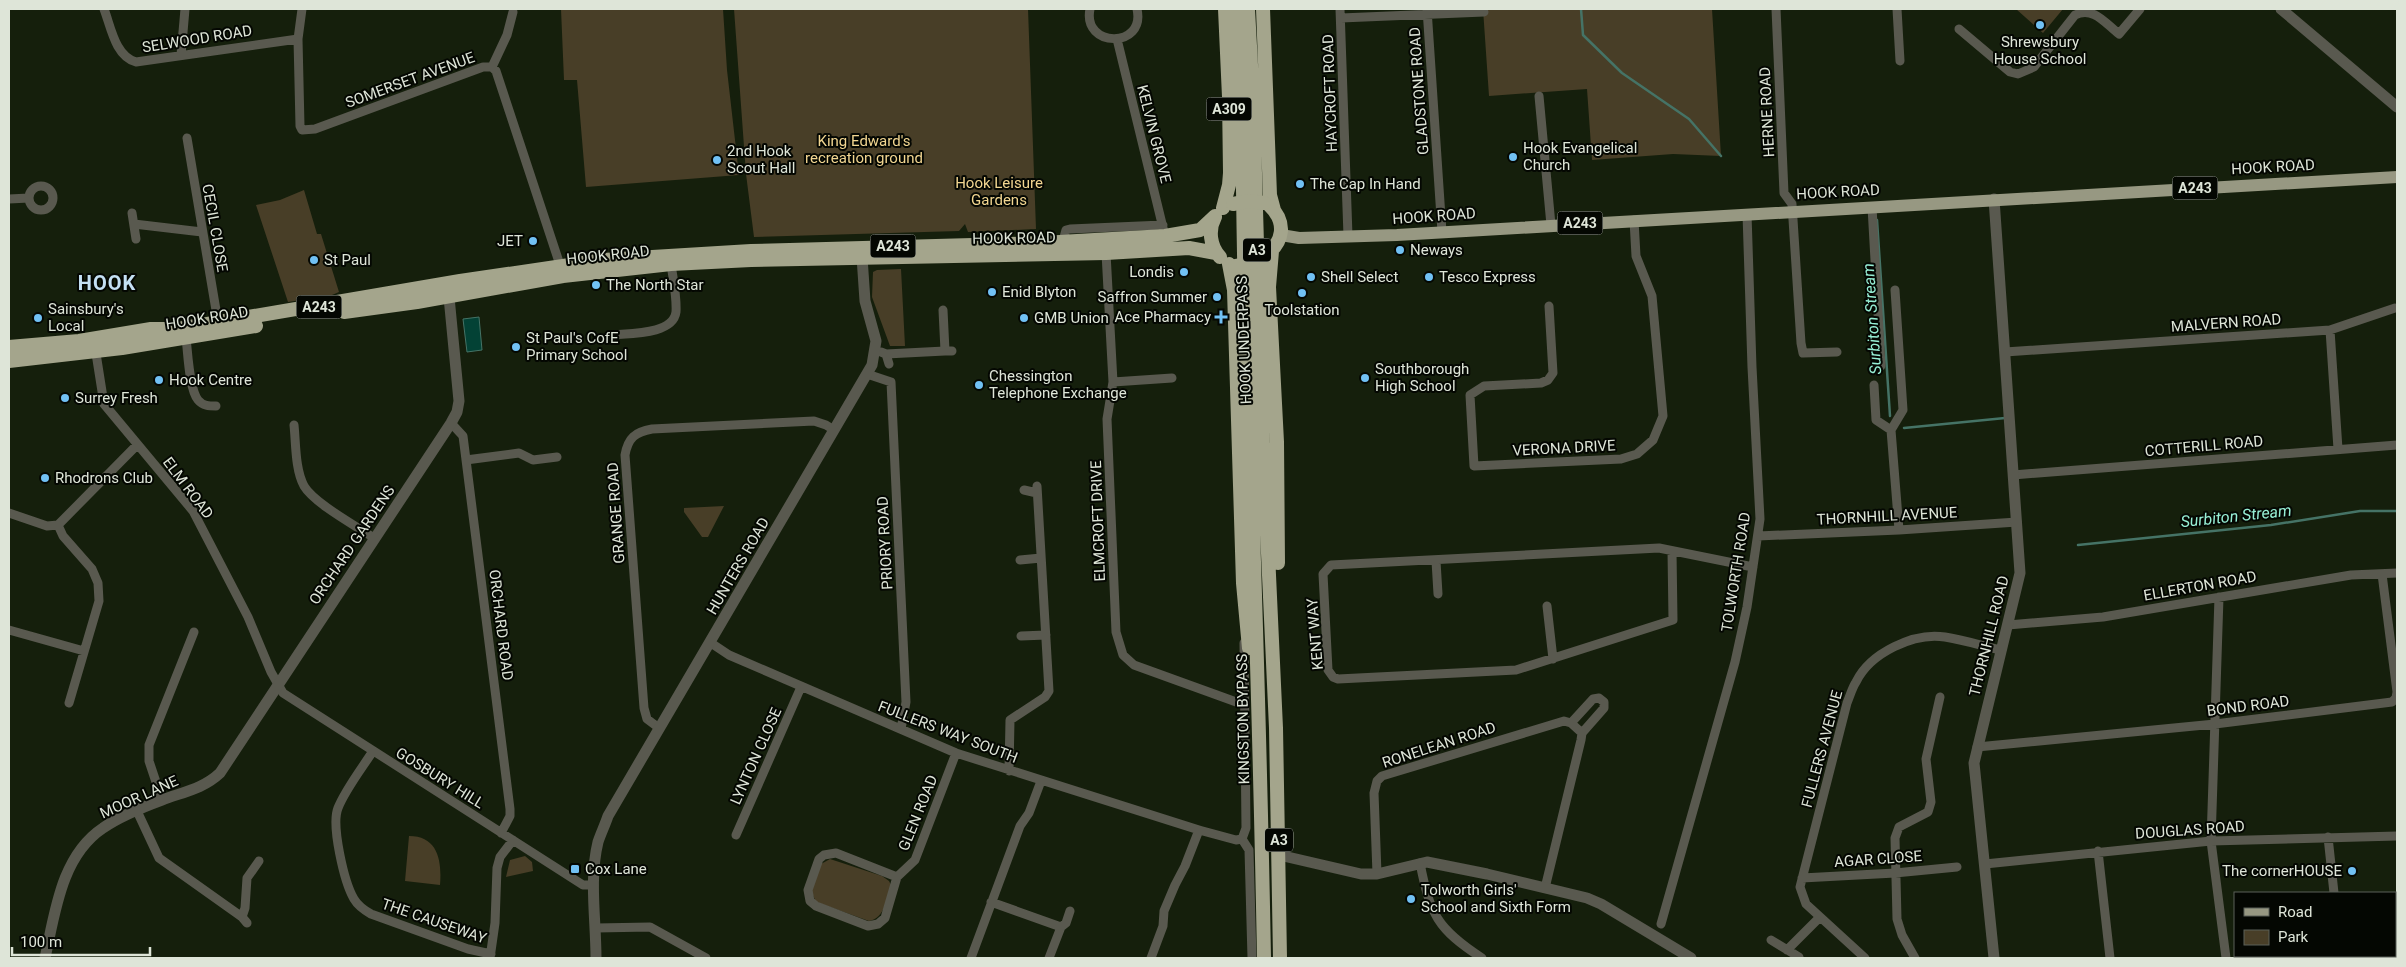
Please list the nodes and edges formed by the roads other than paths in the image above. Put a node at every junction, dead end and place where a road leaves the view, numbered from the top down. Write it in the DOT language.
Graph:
graph roads {
  1 [pos="104,9"];
  2 [pos="185,9"];
  3 [pos="302,9"];
  4 [pos="1090,9"];
  5 [pos="1137,9"];
  6 [pos="1225,9"];
  7 [pos="1237,9"];
  8 [pos="1248,9"];
  9 [pos="1264,9"];
  10 [pos="1776,9"];
  11 [pos="1897,9"];
  12 [pos="2140,9"];
  13 [pos="2281,9"];
  14 [pos="513,12"];
  15 [pos="1427,12"];
  16 [pos="1484,12"];
  17 [pos="1340,13"];
  18 [pos="1959,29"];
  19 [pos="298,39"];
  20 [pos="1117,39"];
  21 [pos="181,55"];
  22 [pos="1900,60"];
  23 [pos="492,67"];
  24 [pos="1538,96"];
  25 [pos="2397,107"];
  26 [pos="187,138"];
  27 [pos="2397,177"];
  28 [pos="29,198"];
  29 [pos="9,199"];
  30 [pos="1994,199"];
  31 [pos="1269,207"];
  32 [pos="1872,207"];
  33 [pos="1223,209"];
  34 [pos="1792,210"];
  35 [pos="132,213"];
  36 [pos="1747,214"];
  37 [pos="1634,220"];
  38 [pos="134,224"];
  39 [pos="1551,225"];
  40 [pos="1164,230"];
  41 [pos="202,232"];
  42 [pos="1442,232"];
  43 [pos="1281,235"];
  44 [pos="1348,236"];
  45 [pos="136,239"];
  46 [pos="1063,241"];
  47 [pos="1106,246"];
  48 [pos="1216,253"];
  49 [pos="1268,254"];
  50 [pos="862,257"];
  51 [pos="671,264"];
  52 [pos="1232,265"];
  53 [pos="562,271"];
  54 [pos="1895,290"];
  55 [pos="449,296"];
  56 [pos="1548,306"];
  57 [pos="2395,308"];
  58 [pos="943,310"];
  59 [pos="218,322"];
  60 [pos="2330,330"];
  61 [pos="610,335"];
  62 [pos="186,338"];
  63 [pos="95,345"];
  64 [pos="9,347"];
  65 [pos="881,352"];
  66 [pos="1837,352"];
  67 [pos="2005,352"];
  68 [pos="9,361"];
  69 [pos="889,364"];
  70 [pos="1881,366"];
  71 [pos="867,374"];
  72 [pos="1172,378"];
  73 [pos="1113,382"];
  74 [pos="1874,385"];
  75 [pos="216,406"];
  76 [pos="451,423"];
  77 [pos="294,425"];
  78 [pos="834,430"];
  79 [pos="1891,430"];
  80 [pos="137,444"];
  81 [pos="2397,445"];
  82 [pos="2338,449"];
  83 [pos="557,457"];
  84 [pos="466,460"];
  85 [pos="2013,475"];
  86 [pos="1252,479"];
  87 [pos="1024,490"];
  88 [pos="1266,491"];
  89 [pos="9,513"];
  90 [pos="2017,522"];
  91 [pos="58,525"];
  92 [pos="1899,530"];
  93 [pos="1758,536"];
  94 [pos="374,538"];
  95 [pos="1672,551"];
  96 [pos="1041,558"];
  97 [pos="1020,560"];
  98 [pos="1436,561"];
  99 [pos="1754,567"];
  100 [pos="2397,573"];
  101 [pos="2382,574"];
  102 [pos="1243,583"];
  103 [pos="1438,594"];
  104 [pos="2219,597"];
  105 [pos="1547,606"];
  106 [pos="2008,625"];
  107 [pos="9,630"];
  108 [pos="194,632"];
  109 [pos="1046,634"];
  110 [pos="1021,636"];
  111 [pos="711,643"];
  112 [pos="2001,650"];
  113 [pos="84,651"];
  114 [pos="1553,659"];
  115 [pos="278,683"];
  116 [pos="801,687"];
  117 [pos="1940,697"];
  118 [pos="69,702"];
  119 [pos="1245,703"];
  120 [pos="1276,721"];
  121 [pos="1571,723"];
  122 [pos="2215,724"];
  123 [pos="659,728"];
  124 [pos="901,729"];
  125 [pos="1582,733"];
  126 [pos="1977,747"];
  127 [pos="372,751"];
  128 [pos="956,753"];
  129 [pos="1009,771"];
  130 [pos="1260,771"];
  131 [pos="1041,781"];
  132 [pos="162,800"];
  133 [pos="138,811"];
  134 [pos="1198,830"];
  135 [pos="502,833"];
  136 [pos="736,835"];
  137 [pos="2397,836"];
  138 [pos="2328,837"];
  139 [pos="1242,839"];
  140 [pos="513,840"];
  141 [pos="2212,841"];
  142 [pos="2098,851"];
  143 [pos="1279,856"];
  144 [pos="259,861"];
  145 [pos="1420,863"];
  146 [pos="1984,864"];
  147 [pos="1957,867"];
  148 [pos="1895,873"];
  149 [pos="1377,874"];
  150 [pos="897,877"];
  151 [pos="1802,878"];
  152 [pos="594,885"];
  153 [pos="1545,888"];
  154 [pos="2334,892"];
  155 [pos="992,902"];
  156 [pos="1070,911"];
  157 [pos="1819,918"];
  158 [pos="1661,924"];
  159 [pos="1061,927"];
  160 [pos="596,928"];
  161 [pos="1771,940"];
  162 [pos="1787,950"];
  163 [pos="490,956"];
  164 [pos="595,956"];
  165 [pos="1799,957"];
  166 [pos="45,958"];
  167 [pos="706,958"];
  168 [pos="971,958"];
  169 [pos="1050,958"];
  170 [pos="1151,958"];
  171 [pos="1252,958"];
  172 [pos="1264,958"];
  173 [pos="1280,958"];
  174 [pos="1482,958"];
  175 [pos="1691,958"];
  176 [pos="1865,958"];
  177 [pos="1916,958"];
  178 [pos="1994,958"];
  179 [pos="2110,958"];
  180 [pos="2226,958"];
  1 -- 21 [label="street, SELWOOD ROAD"];
  2 -- 21 [label="street"];
  3 -- 19 [label="street, SOMERSET AVENUE"];
  4 -- 20 [label="street"];
  5 -- 20 [label="street"];
  6 -- 33 [label="highway, A309"];
  7 -- 86 [label="highway, HOOK UNDERPASS / A3"];
  8 -- 88 [label="highway, HOOK UNDERPASS / A3"];
  9 -- 31 [label="highway, A309"];
  10 -- 34 [label="street, HERNE ROAD"];
  11 -- 22 [label="street"];
  12 -- 18 [label="street"];
  13 -- 25 [label="street"];
  14 -- 23 [label="street"];
  15 -- 16 [label="street"];
  15 -- 17 [label="street"];
  15 -- 42 [label="street, GLADSTONE ROAD"];
  17 -- 44 [label="street, HAYCROFT ROAD"];
  19 -- 21 [label="street, SELWOOD ROAD"];
  19 -- 23 [label="street, SOMERSET AVENUE"];
  20 -- 40 [label="street, KELVIN GROVE"];
  23 -- 53 [label="street, SOMERSET AVENUE"];
  24 -- 39 [label="street"];
  26 -- 41 [label="street, CECIL CLOSE"];
  27 -- 30 [label="main road, HOOK ROAD / A243"];
  28 -- 29 [label="street"];
  30 -- 32 [label="main road, HOOK ROAD / A243"];
  30 -- 67 [label="street, THORNHILL ROAD"];
  31 -- 33 [label="highway, bridge"];
  31 -- 43 [label="highway"];
  32 -- 34 [label="main road, HOOK ROAD / A243"];
  32 -- 70 [label="street"];
  33 -- 40 [label="highway, A243"];
  33 -- 48 [label="highway"];
  34 -- 36 [label="main road, HOOK ROAD / A243"];
  34 -- 66 [label="street, HERNE ROAD"];
  35 -- 38 [label="street"];
  36 -- 37 [label="main road, HOOK ROAD / A243"];
  36 -- 93 [label="street, TOLWORTH ROAD"];
  37 -- 39 [label="main road, HOOK ROAD / A243"];
  37 -- 56 [label="street, VERONA DRIVE"];
  38 -- 41 [label="street"];
  38 -- 45 [label="street"];
  39 -- 42 [label="main road, HOOK ROAD / A243"];
  40 -- 46 [label="street"];
  40 -- 47 [label="highway, A243"];
  41 -- 59 [label="street, CECIL CLOSE"];
  42 -- 44 [label="main road, HOOK ROAD / A243"];
  43 -- 44 [label="main road, HOOK ROAD / A243"];
  43 -- 49 [label="highway"];
  46 -- 47 [label="highway, HOOK ROAD / A243"];
  46 -- 53 [label="highway, HOOK ROAD / A243"];
  47 -- 48 [label="highway, HOOK ROAD"];
  47 -- 50 [label="highway, HOOK ROAD"];
  47 -- 73 [label="street, ELMCROFT DRIVE"];
  48 -- 52 [label="highway"];
  49 -- 52 [label="highway, bridge"];
  49 -- 120 [label="highway"];
  50 -- 51 [label="highway, HOOK ROAD"];
  50 -- 65 [label="street, HUNTERS ROAD"];
  51 -- 53 [label="highway, HOOK ROAD"];
  51 -- 61 [label="street"];
  52 -- 102 [label="highway"];
  53 -- 55 [label="highway, HOOK ROAD"];
  53 -- 59 [label="highway, HOOK ROAD / A243"];
  54 -- 79 [label="street"];
  55 -- 62 [label="highway, HOOK ROAD"];
  55 -- 76 [label="street, ORCHARD GARDENS"];
  57 -- 60 [label="street, MALVERN ROAD"];
  58 -- 65 [label="street"];
  59 -- 63 [label="highway, HOOK ROAD / A243"];
  60 -- 67 [label="street, MALVERN ROAD"];
  60 -- 82 [label="street"];
  62 -- 63 [label="highway, HOOK ROAD"];
  62 -- 75 [label="street"];
  63 -- 64 [label="highway, HOOK ROAD / A243"];
  63 -- 68 [label="highway, HOOK ROAD / A243"];
  63 -- 80 [label="street, ELM ROAD"];
  65 -- 69 [label="street"];
  65 -- 71 [label="street, HUNTERS ROAD"];
  67 -- 85 [label="street, THORNHILL ROAD"];
  71 -- 78 [label="street, HUNTERS ROAD"];
  71 -- 124 [label="street, PRIORY ROAD"];
  72 -- 73 [label="street"];
  73 -- 119 [label="street, ELMCROFT DRIVE"];
  74 -- 79 [label="street"];
  76 -- 84 [label="street, ORCHARD ROAD"];
  76 -- 94 [label="street, ORCHARD GARDENS"];
  77 -- 94 [label="street"];
  78 -- 111 [label="street, HUNTERS ROAD"];
  78 -- 123 [label="street, GRANGE ROAD"];
  79 -- 92 [label="street"];
  80 -- 91 [label="street"];
  80 -- 115 [label="street, ELM ROAD"];
  81 -- 82 [label="street, COTTERILL ROAD"];
  82 -- 85 [label="street, COTTERILL ROAD"];
  83 -- 84 [label="street"];
  84 -- 135 [label="street, ORCHARD ROAD"];
  85 -- 90 [label="street, THORNHILL ROAD"];
  86 -- 130 [label="highway, KINGSTON BYPASS / A3"];
  87 -- 96 [label="street"];
  88 -- 120 [label="highway, KINGSTON BYPASS / A3"];
  89 -- 91 [label="street"];
  90 -- 92 [label="street, THORNHILL AVENUE"];
  90 -- 106 [label="street, THORNHILL ROAD"];
  91 -- 113 [label="street"];
  92 -- 93 [label="street, THORNHILL AVENUE"];
  93 -- 99 [label="street, TOLWORTH ROAD"];
  94 -- 115 [label="street, ORCHARD GARDENS"];
  95 -- 98 [label="street, KENT WAY"];
  95 -- 99 [label="street, KENT WAY"];
  95 -- 114 [label="street, KENT WAY"];
  96 -- 97 [label="street"];
  96 -- 109 [label="street"];
  98 -- 103 [label="street"];
  98 -- 114 [label="street, KENT WAY"];
  99 -- 158 [label="street, TOLWORTH ROAD"];
  100 -- 101 [label="street, ELLERTON ROAD"];
  101 -- 104 [label="street, ELLERTON ROAD"];
  101 -- 122 [label="street, BOND ROAD"];
  102 -- 119 [label="street"];
  102 -- 130 [label="highway"];
  104 -- 106 [label="street, ELLERTON ROAD"];
  104 -- 122 [label="street"];
  105 -- 114 [label="street"];
  106 -- 112 [label="street, THORNHILL ROAD"];
  107 -- 113 [label="street"];
  108 -- 132 [label="street"];
  109 -- 110 [label="street"];
  109 -- 129 [label="street"];
  111 -- 116 [label="street, FULLERS WAY SOUTH"];
  111 -- 123 [label="street, HUNTERS ROAD"];
  112 -- 126 [label="street, THORNHILL ROAD"];
  112 -- 151 [label="street, FULLERS AVENUE"];
  113 -- 118 [label="street"];
  115 -- 127 [label="street, GOSBURY HILL"];
  115 -- 132 [label="street, MOOR LANE"];
  116 -- 124 [label="street, FULLERS WAY SOUTH"];
  116 -- 136 [label="street, LYNTON CLOSE"];
  117 -- 148 [label="street"];
  119 -- 139 [label="street"];
  120 -- 143 [label="highway, KINGSTON BYPASS / A3"];
  121 -- 125 [label="street"];
  121 -- 125 [label="street"];
  121 -- 149 [label="street, RONELEAN ROAD"];
  122 -- 126 [label="street, BOND ROAD"];
  122 -- 141 [label="street"];
  123 -- 152 [label="street, HUNTERS ROAD"];
  124 -- 128 [label="street, FULLERS WAY SOUTH"];
  125 -- 153 [label="street"];
  126 -- 146 [label="street, THORNHILL ROAD"];
  127 -- 135 [label="street, GOSBURY HILL"];
  127 -- 163 [label="street, THE CAUSEWAY"];
  128 -- 129 [label="street, FULLERS WAY SOUTH"];
  128 -- 150 [label="street, GLEN ROAD"];
  129 -- 131 [label="street, FULLERS WAY SOUTH"];
  130 -- 172 [label="highway, KINGSTON BYPASS / A3"];
  131 -- 134 [label="street, FULLERS WAY SOUTH"];
  131 -- 155 [label="street"];
  132 -- 133 [label="street, MOOR LANE"];
  133 -- 144 [label="street"];
  133 -- 166 [label="street, MOOR LANE"];
  134 -- 139 [label="street, FULLERS WAY SOUTH"];
  134 -- 170 [label="street"];
  135 -- 140 [label="street, GOSBURY HILL"];
  137 -- 138 [label="street, DOUGLAS ROAD"];
  138 -- 141 [label="street, DOUGLAS ROAD"];
  138 -- 154 [label="street"];
  139 -- 171 [label="street"];
  140 -- 152 [label="street, GOSBURY HILL"];
  140 -- 163 [label="street"];
  141 -- 142 [label="street, DOUGLAS ROAD"];
  141 -- 180 [label="street"];
  142 -- 146 [label="street, DOUGLAS ROAD"];
  142 -- 179 [label="street"];
  143 -- 149 [label="street"];
  143 -- 173 [label="highway, KINGSTON BYPASS / A3"];
  145 -- 149 [label="street"];
  145 -- 153 [label="street"];
  145 -- 174 [label="street"];
  146 -- 178 [label="street, THORNHILL ROAD"];
  147 -- 148 [label="street, AGAR CLOSE"];
  148 -- 151 [label="street, AGAR CLOSE"];
  148 -- 177 [label="street"];
  150 -- 150 [label="street"];
  151 -- 157 [label="street, FULLERS AVENUE"];
  152 -- 160 [label="street"];
  153 -- 175 [label="street"];
  155 -- 159 [label="street"];
  155 -- 168 [label="street"];
  156 -- 159 [label="street"];
  157 -- 162 [label="street"];
  157 -- 176 [label="street, FULLERS AVENUE"];
  159 -- 169 [label="street"];
  160 -- 164 [label="street"];
  160 -- 167 [label="street"];
  161 -- 162 [label="street"];
  162 -- 165 [label="street"];
}
